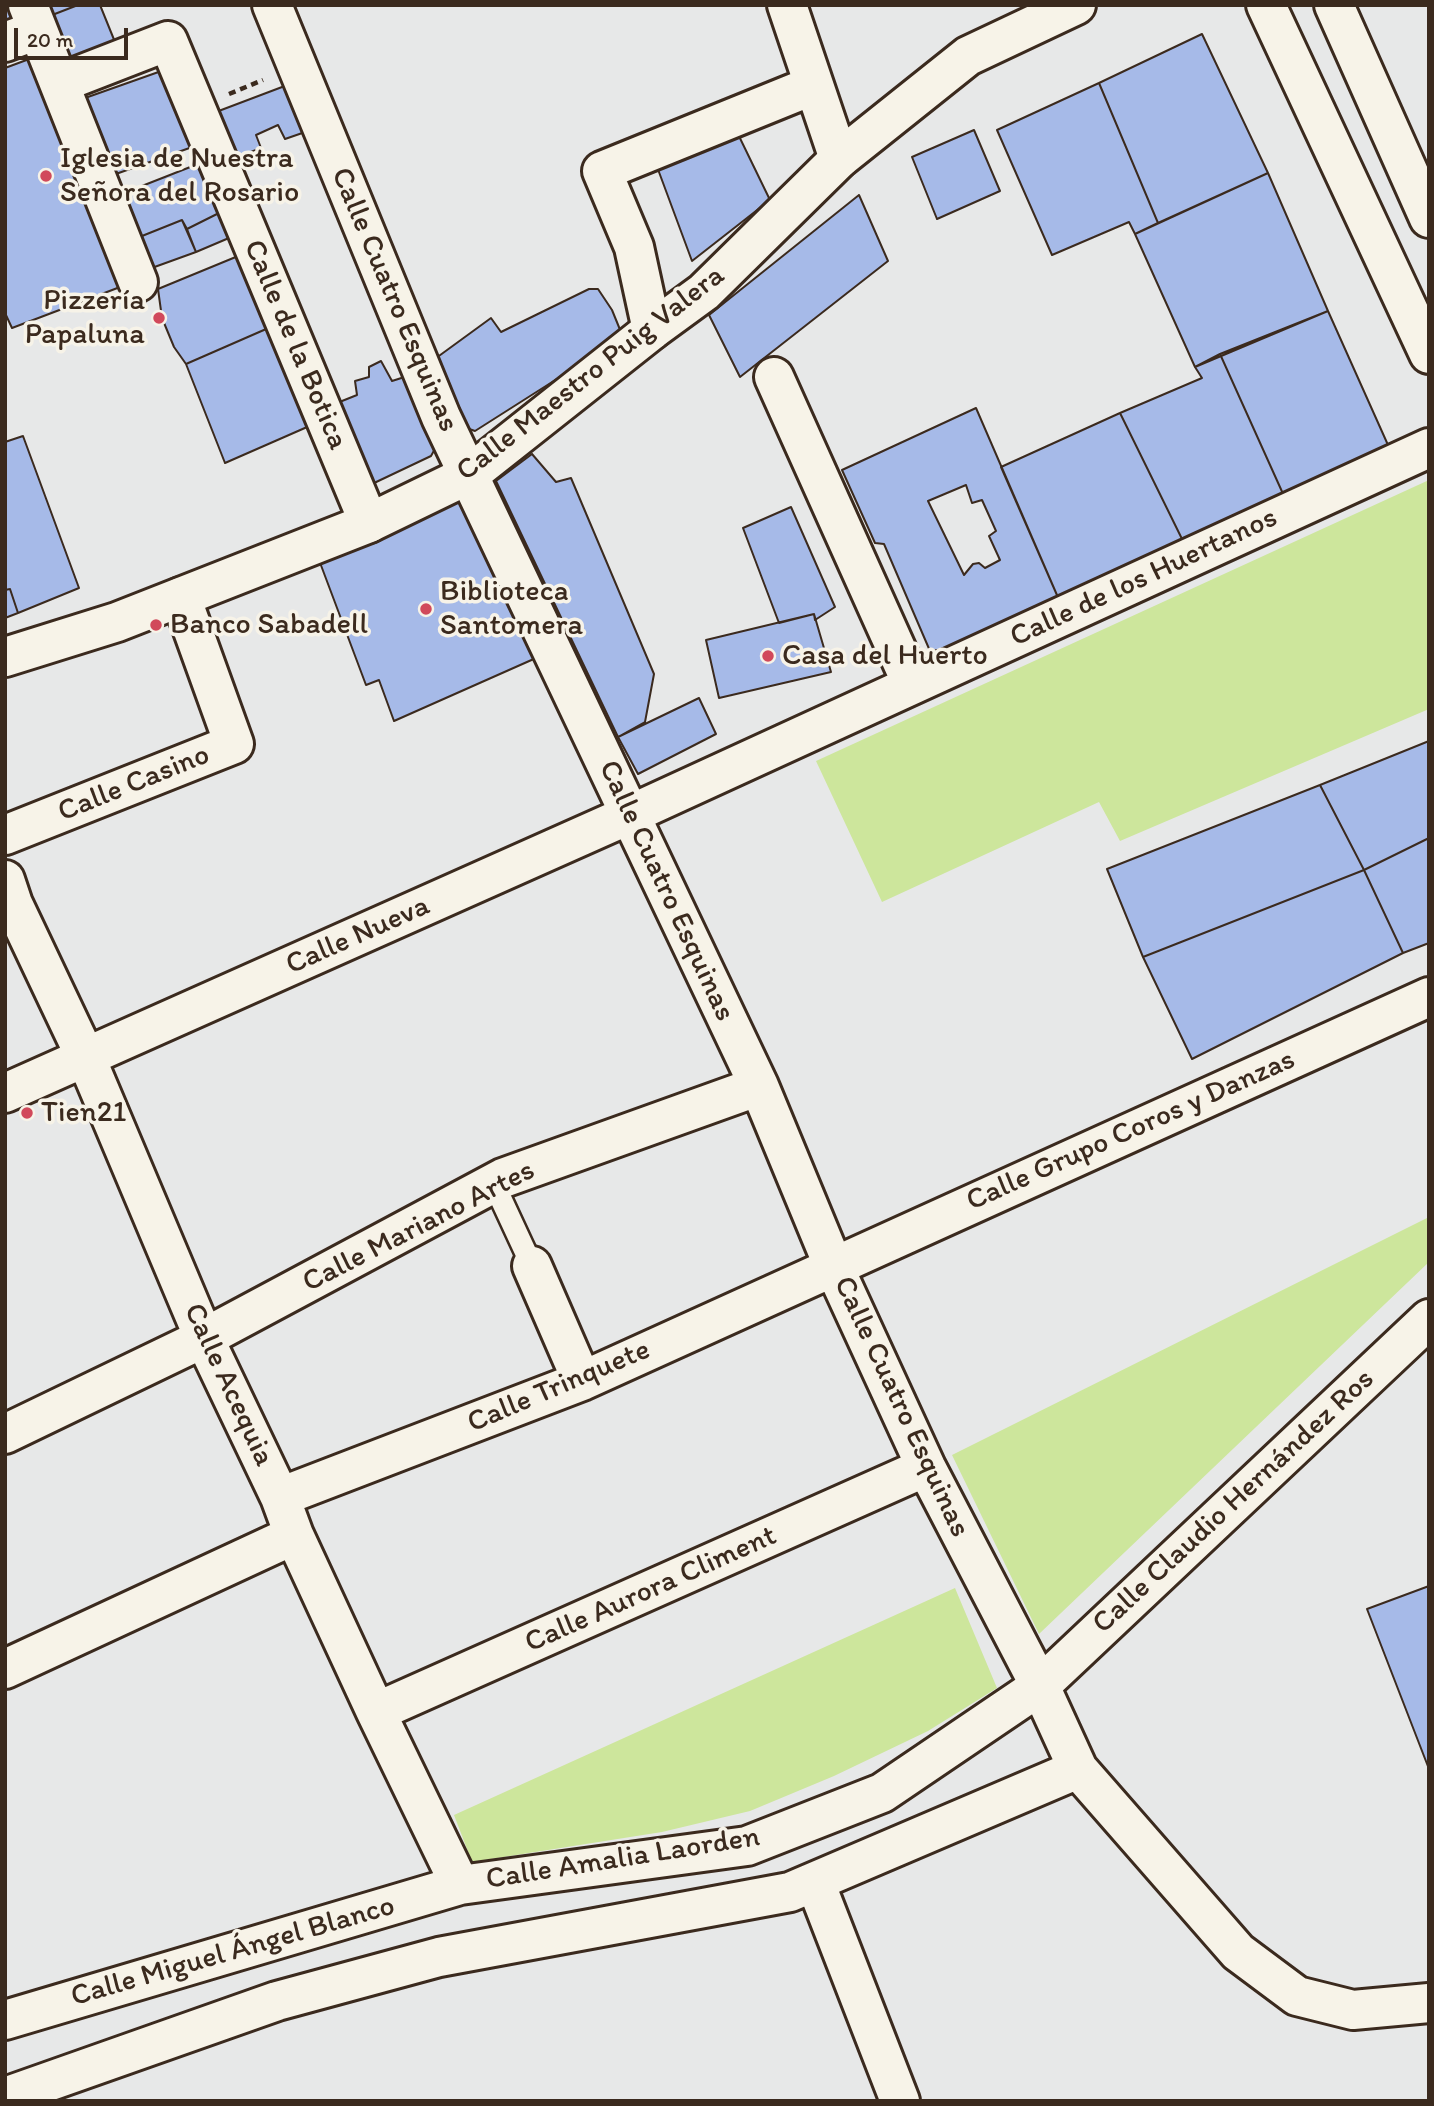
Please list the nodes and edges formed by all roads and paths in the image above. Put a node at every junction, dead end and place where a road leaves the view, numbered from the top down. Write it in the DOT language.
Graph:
graph roads {
  1 [pos="272,5"];
  2 [pos="787,5"];
  3 [pos="1076,5"];
  4 [pos="1266,5"];
  5 [pos="1334,5"];
  6 [pos="23,26"];
  7 [pos="297,67"];
  8 [pos="60,83"];
  9 [pos="814,85"];
  10 [pos="196,107"];
  11 [pos="839,159"];
  12 [pos="1429,218"];
  13 [pos="138,282"];
  14 [pos="652,330"];
  15 [pos="1429,354"];
  16 [pos="774,377"];
  17 [pos="1429,448"];
  18 [pos="470,474"];
  19 [pos="369,523"];
  20 [pos="181,597"];
  21 [pos="5,657"];
  22 [pos="912,684"];
  23 [pos="631,814"];
  24 [pos="5,835"];
  25 [pos="8,897"];
  26 [pos="1429,997"];
  27 [pos="86,1058"];
  28 [pos="759,1086"];
  29 [pos="5,1093"];
  30 [pos="494,1184"];
  31 [pos="833,1265"];
  32 [pos="532,1266"];
  33 [pos="1429,1319"];
  34 [pos="204,1338"];
  35 [pos="582,1381"];
  36 [pos="5,1434"];
  37 [pos="926,1467"];
  38 [pos="280,1497"];
  39 [pos="294,1535"];
  40 [pos="5,1669"];
  41 [pos="1040,1686"];
  42 [pos="376,1712"];
  43 [pos="1078,1769"];
  44 [pos="814,1882"];
  45 [pos="460,1885"];
  46 [pos="1429,2003"];
  47 [pos="5,2020"];
  48 [pos="5,2097"];
  49 [pos="900,2101"];
  1 -- 7 [label="street, Calle Cuatro Esquinas"];
  2 -- 9 [label="street"];
  3 -- 11 [label="street, Calle Maestro Puig Valera"];
  4 -- 15 [label="street"];
  5 -- 12 [label="street"];
  6 -- 8 [label="street"];
  7 -- 10 [label="path"];
  7 -- 18 [label="street, Calle Cuatro Esquinas"];
  8 -- 10 [label="street, Calle de la Botica"];
  8 -- 13 [label="street"];
  9 -- 11 [label="street"];
  9 -- 14 [label="street"];
  10 -- 19 [label="street, Calle de la Botica"];
  11 -- 14 [label="street, Calle Maestro Puig Valera"];
  14 -- 18 [label="street, Calle Maestro Puig Valera"];
  16 -- 22 [label="street"];
  17 -- 22 [label="street, Calle de los Huertanos"];
  18 -- 19 [label="street, Calle Maestro Puig Valera"];
  18 -- 23 [label="street, Calle Cuatro Esquinas"];
  19 -- 20 [label="street, Calle Maestro Puig Valera"];
  20 -- 21 [label="street, Calle Maestro Puig Valera"];
  20 -- 24 [label="street, Calle Casino"];
  22 -- 23 [label="street, Calle de los Huertanos"];
  23 -- 27 [label="street, Calle Nueva"];
  23 -- 28 [label="street, Calle Cuatro Esquinas"];
  25 -- 27 [label="street, Calle Acequia"];
  26 -- 31 [label="street, Calle Grupo Coros y Danzas"];
  27 -- 29 [label="street, Calle Nueva"];
  27 -- 34 [label="street, Calle Acequia"];
  28 -- 30 [label="street, Calle Mariano Artes"];
  28 -- 31 [label="street, Calle Cuatro Esquinas"];
  30 -- 32 [label="lane"];
  30 -- 34 [label="street, Calle Mariano Artes"];
  31 -- 35 [label="street, Calle Trinquete"];
  31 -- 37 [label="street, Calle Cuatro Esquinas"];
  32 -- 35 [label="street"];
  33 -- 41 [label="street, Calle Claudio Hernández Ros"];
  34 -- 36 [label="street, Calle Mariano Artes"];
  34 -- 38 [label="street, Calle Acequia"];
  35 -- 38 [label="street, Calle Trinquete"];
  37 -- 41 [label="street, Calle Cuatro Esquinas"];
  37 -- 42 [label="street, Calle Aurora Climent"];
  38 -- 39 [label="street, Calle Acequia"];
  39 -- 40 [label="street"];
  39 -- 42 [label="street, Calle Acequia"];
  41 -- 43 [label="street, Calle Cuatro Esquinas"];
  41 -- 45 [label="street, Calle Amalia Laorden"];
  42 -- 45 [label="street, Calle Acequia"];
  43 -- 44 [label="street"];
  43 -- 46 [label="street"];
  44 -- 48 [label="street"];
  44 -- 49 [label="street"];
  45 -- 47 [label="street, Calle Miguel Ángel Blanco"];
}
